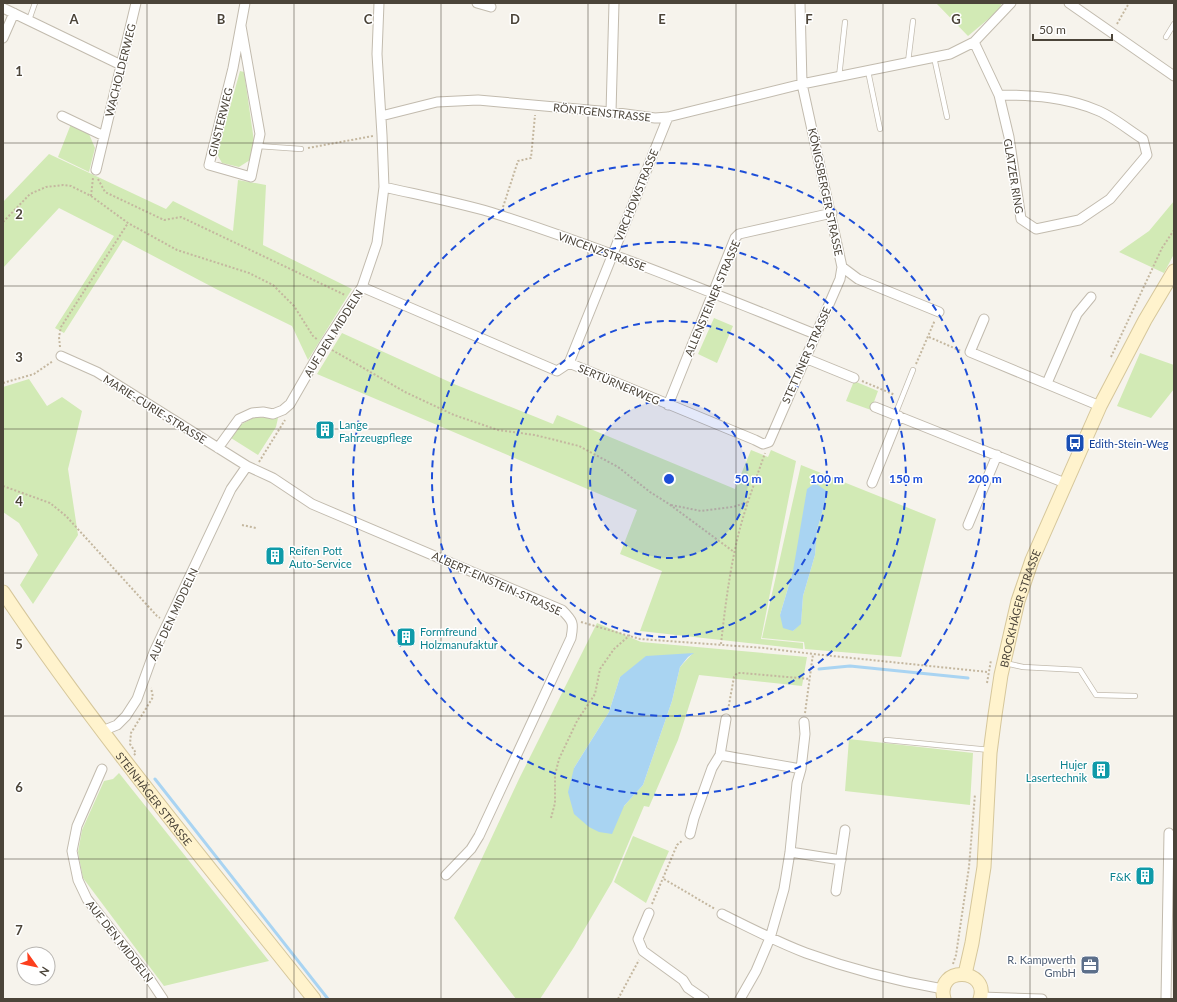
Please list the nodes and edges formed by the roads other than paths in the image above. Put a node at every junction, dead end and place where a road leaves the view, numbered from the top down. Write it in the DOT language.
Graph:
graph roads {
  1 [pos="35,3"];
  2 [pos="136,3"];
  3 [pos="245,3"];
  4 [pos="379,3"];
  5 [pos="477,3"];
  6 [pos="614,3"];
  7 [pos="800,3"];
  8 [pos="1011,3"];
  9 [pos="1069,3"];
  10 [pos="491,7"];
  11 [pos="3,8"];
  12 [pos="14,13"];
  13 [pos="29,20"];
  14 [pos="912,20"];
  15 [pos="845,22"];
  16 [pos="1174,24"];
  17 [pos="241,26"];
  18 [pos="1166,37"];
  19 [pos="3,38"];
  20 [pos="974,42"];
  21 [pos="934,57"];
  22 [pos="908,62"];
  23 [pos="122,65"];
  24 [pos="868,71"];
  25 [pos="1174,76"];
  26 [pos="839,77"];
  27 [pos="802,84"];
  28 [pos="999,95"];
  29 [pos="611,112"];
  30 [pos="62,116"];
  31 [pos="381,116"];
  32 [pos="668,117"];
  33 [pos="947,117"];
  34 [pos="880,130"];
  35 [pos="104,136"];
  36 [pos="258,146"];
  37 [pos="301,149"];
  38 [pos="96,170"];
  39 [pos="384,187"];
  40 [pos="832,214"];
  41 [pos="612,255"];
  42 [pos="842,267"];
  43 [pos="1174,271"];
  44 [pos="362,286"];
  45 [pos="713,293"];
  46 [pos="1090,297"];
  47 [pos="939,312"];
  48 [pos="984,319"];
  49 [pos="815,334"];
  50 [pos="61,356"];
  51 [pos="805,358"];
  52 [pos="569,363"];
  53 [pos="913,370"];
  54 [pos="854,378"];
  55 [pos="1047,383"];
  56 [pos="668,405"];
  57 [pos="1100,406"];
  58 [pos="875,407"];
  59 [pos="897,416"];
  60 [pos="769,442"];
  61 [pos="218,448"];
  62 [pos="998,455"];
  63 [pos="246,466"];
  64 [pos="872,483"];
  65 [pos="1065,483"];
  66 [pos="968,525"];
  67 [pos="3,592"];
  68 [pos="996,667"];
  69 [pos="1135,696"];
  70 [pos="726,719"];
  71 [pos="804,722"];
  72 [pos="102,731"];
  73 [pos="886,740"];
  74 [pos="990,750"];
  75 [pos="720,755"];
  76 [pos="102,769"];
  77 [pos="801,769"];
  78 [pos="845,830"];
  79 [pos="1169,833"];
  80 [pos="690,834"];
  81 [pos="790,852"];
  82 [pos="841,860"];
  83 [pos="446,875"];
  84 [pos="836,891"];
  85 [pos="649,912"];
  86 [pos="722,914"];
  87 [pos="770,938"];
  88 [pos="965,974"];
  89 [pos="943,994"];
  90 [pos="980,998"];
  91 [pos="163,999"];
  92 [pos="314,999"];
  93 [pos="704,999"];
  94 [pos="740,999"];
  95 [pos="1027,999"];
  96 [pos="1042,999"];
  97 [pos="1166,999"];
  1 -- 13 [label="lane"];
  2 -- 23 [label="street, WACHOLDERWEG"];
  3 -- 17 [label="street, GINSTERWEG"];
  4 -- 31 [label="street, AUF DEN MIDDELN"];
  5 -- 10 [label="street"];
  6 -- 29 [label="street"];
  7 -- 27 [label="street, KÖNIGSBERGER STRASSE"];
  8 -- 20 [label="street, RÖNTGENSTRASSE"];
  9 -- 25 [label="street"];
  11 -- 12 [label="street"];
  12 -- 13 [label="street"];
  12 -- 19 [label="street"];
  13 -- 23 [label="street"];
  14 -- 22 [label="lane"];
  15 -- 26 [label="lane"];
  16 -- 18 [label="lane"];
  17 -- 36 [label="street, GINSTERWEG"];
  17 -- 36 [label="street, GINSTERWEG"];
  20 -- 21 [label="street, RÖNTGENSTRASSE"];
  20 -- 28 [label="street, GLATZER RING"];
  21 -- 22 [label="street, RÖNTGENSTRASSE"];
  21 -- 33 [label="lane"];
  22 -- 24 [label="street, RÖNTGENSTRASSE"];
  23 -- 35 [label="street, WACHOLDERWEG"];
  24 -- 26 [label="street, RÖNTGENSTRASSE"];
  24 -- 34 [label="lane"];
  26 -- 27 [label="street, RÖNTGENSTRASSE"];
  27 -- 32 [label="street, RÖNTGENSTRASSE"];
  27 -- 40 [label="street, KÖNIGSBERGER STRASSE"];
  28 -- 28 [label="street, GLATZER RING"];
  29 -- 31 [label="street, RÖNTGENSTRASSE"];
  29 -- 32 [label="street, RÖNTGENSTRASSE"];
  30 -- 35 [label="street"];
  31 -- 39 [label="street, AUF DEN MIDDELN"];
  32 -- 41 [label="street, VIRCHOWSTRASSE"];
  35 -- 38 [label="street, WACHOLDERWEG"];
  36 -- 37 [label="lane"];
  39 -- 41 [label="street, VINCENZSTRASSE"];
  39 -- 44 [label="street, AUF DEN MIDDELN"];
  40 -- 42 [label="street, KÖNIGSBERGER STRASSE"];
  40 -- 45 [label="street, ALLENSTEINER STRASSE"];
  41 -- 45 [label="street, VINCENZSTRASSE"];
  41 -- 52 [label="street, VIRCHOWSTRASSE"];
  42 -- 47 [label="street, KÖNIGSBERGER STRASSE"];
  42 -- 49 [label="street, STETTINER STRASSE"];
  43 -- 57 [label="street, BROCKHÄGER STRASSE"];
  44 -- 52 [label="street, SERTÜRNERWEG"];
  44 -- 61 [label="street, AUF DEN MIDDELN"];
  45 -- 49 [label="street, VINCENZSTRASSE"];
  45 -- 56 [label="street, ALLENSTEINER STRASSE"];
  46 -- 55 [label="street"];
  48 -- 55 [label="street"];
  49 -- 51 [label="street, STETTINER STRASSE"];
  50 -- 61 [label="street, MARIE-CURIE-STRASSE"];
  51 -- 54 [label="street"];
  51 -- 60 [label="street, STETTINER STRASSE"];
  52 -- 56 [label="street, SERTÜRNERWEG"];
  53 -- 59 [label="lane"];
  55 -- 57 [label="street"];
  56 -- 60 [label="street, SERTÜRNERWEG"];
  57 -- 65 [label="street, BROCKHÄGER STRASSE"];
  58 -- 59 [label="street"];
  59 -- 62 [label="street"];
  59 -- 64 [label="street"];
  61 -- 63 [label="street, MARIE-CURIE-STRASSE"];
  62 -- 65 [label="street"];
  62 -- 66 [label="street"];
  63 -- 72 [label="street, AUF DEN MIDDELN"];
  63 -- 83 [label="street, ALBERT-EINSTEIN-STRASSE"];
  65 -- 68 [label="street, BROCKHÄGER STRASSE"];
  67 -- 72 [label="street, STEINHÄGER STRASSE"];
  68 -- 69 [label="lane"];
  68 -- 74 [label="street, BROCKHÄGER STRASSE"];
  70 -- 75 [label="street"];
  71 -- 77 [label="street"];
  72 -- 92 [label="street, STEINHÄGER STRASSE"];
  73 -- 74 [label="lane"];
  74 -- 88 [label="street, BROCKHÄGER STRASSE"];
  75 -- 77 [label="street"];
  75 -- 80 [label="street"];
  76 -- 91 [label="street, AUF DEN MIDDELN"];
  77 -- 81 [label="street"];
  78 -- 82 [label="street"];
  79 -- 97 [label="street"];
  81 -- 82 [label="street"];
  81 -- 87 [label="street"];
  82 -- 84 [label="street"];
  85 -- 93 [label="street"];
  86 -- 87 [label="street"];
  87 -- 89 [label="street"];
  87 -- 94 [label="street"];
  88 -- 89 [label="street"];
  88 -- 90 [label="street"];
  90 -- 95 [label="street"];
  95 -- 96 [label="street"];
}
